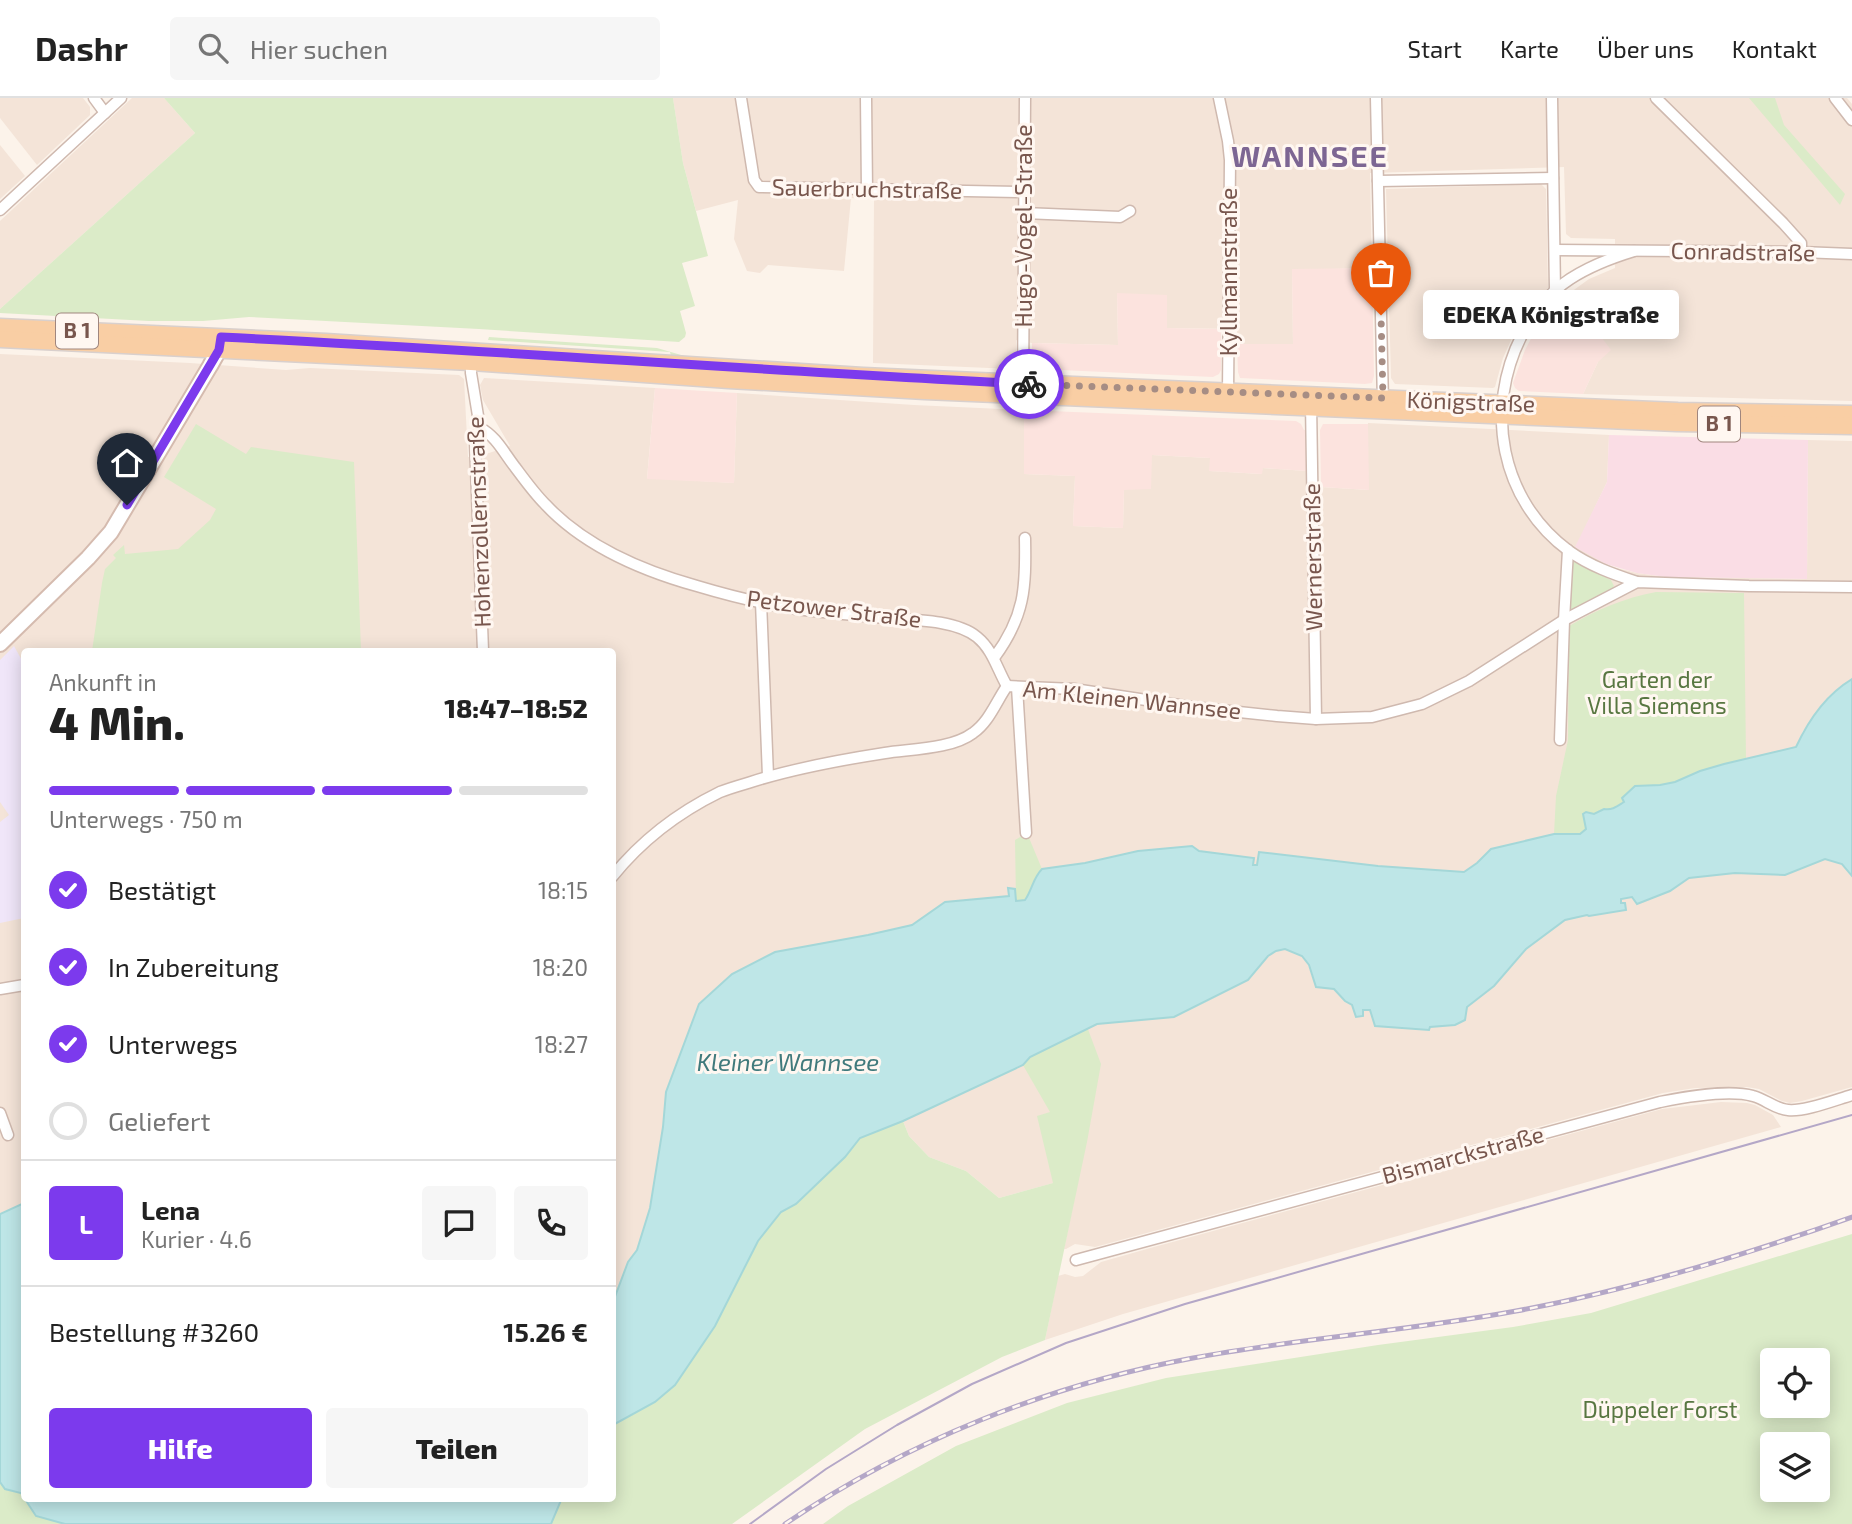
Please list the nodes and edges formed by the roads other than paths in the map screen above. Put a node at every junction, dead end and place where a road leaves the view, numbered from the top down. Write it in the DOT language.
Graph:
graph roads {
  1 [pos="93,98"];
  2 [pos="121,98"];
  3 [pos="741,98"];
  4 [pos="866,98"];
  5 [pos="1025,98"];
  6 [pos="1219,98"];
  7 [pos="1376,98"];
  8 [pos="1552,98"];
  9 [pos="1656,98"];
  10 [pos="1835,98"];
  11 [pos="105,113"];
  12 [pos="1852,120"];
  13 [pos="1553,178"];
  14 [pos="1378,181"];
  15 [pos="867,190"];
  16 [pos="1024,192"];
  17 [pos="0,210"];
  18 [pos="1130,211"];
  19 [pos="1024,213"];
  20 [pos="1555,250"];
  21 [pos="1634,251"];
  22 [pos="1801,252"];
  23 [pos="1852,254"];
  24 [pos="1555,291"];
  25 [pos="0,327"];
  26 [pos="0,339"];
  27 [pos="220,344"];
  28 [pos="471,356"];
  29 [pos="1023,389"];
  30 [pos="1228,398"];
  31 [pos="1311,402"];
  32 [pos="1383,405"];
  33 [pos="1501,410"];
  34 [pos="1852,414"];
  35 [pos="1852,426"];
  36 [pos="480,428"];
  37 [pos="1025,538"];
  38 [pos="1568,550"];
  39 [pos="1637,582"];
  40 [pos="1852,587"];
  41 [pos="761,602"];
  42 [pos="1564,620"];
  43 [pos="0,644"];
  44 [pos="483,648"];
  45 [pos="994,658"];
  46 [pos="1012,687"];
  47 [pos="1316,719"];
  48 [pos="1560,740"];
  49 [pos="768,776"];
  50 [pos="1026,833"];
  51 [pos="616,873"];
  52 [pos="21,986"];
  53 [pos="0,989"];
  54 [pos="1852,1095"];
  55 [pos="0,1113"];
  56 [pos="8,1135"];
  57 [pos="1076,1260"];
  1 -- 11 [label="street"];
  2 -- 11 [label="street"];
  3 -- 15 [label="street, Sauerbruchstraße"];
  4 -- 15 [label="street"];
  5 -- 16 [label="street, Hugo-Vogel-Straße"];
  6 -- 30 [label="street, Kyllmannstraße"];
  7 -- 14 [label="street"];
  8 -- 13 [label="street"];
  9 -- 22 [label="street"];
  10 -- 12 [label="street"];
  11 -- 17 [label="street"];
  13 -- 14 [label="street"];
  13 -- 20 [label="street"];
  14 -- 32 [label="street"];
  15 -- 16 [label="street, Sauerbruchstraße"];
  16 -- 19 [label="street, Hugo-Vogel-Straße"];
  18 -- 19 [label="street"];
  19 -- 29 [label="street, Hugo-Vogel-Straße"];
  20 -- 21 [label="street, Conradstraße"];
  20 -- 24 [label="street"];
  21 -- 22 [label="street, Conradstraße"];
  21 -- 24 [label="street, Conradstraße"];
  22 -- 23 [label="street, Conradstraße"];
  24 -- 33 [label="street, Conradstraße"];
  25 -- 27 [label="main road, Königstraße / B 1"];
  26 -- 27 [label="main road, Königstraße / B 1"];
  27 -- 28 [label="main road, Königstraße / B 1"];
  27 -- 43 [label="street"];
  28 -- 29 [label="main road, Königstraße / B 1"];
  28 -- 36 [label="street, Hohenzollernstraße"];
  29 -- 30 [label="main road, Königstraße / B 1"];
  30 -- 31 [label="main road, Königstraße / B 1"];
  31 -- 32 [label="main road, Königstraße / B 1"];
  31 -- 47 [label="street, Wernerstraße"];
  32 -- 33 [label="main road, Königstraße / B 1"];
  33 -- 34 [label="main road, Königstraße / B 1"];
  33 -- 35 [label="main road, Königstraße / B 1"];
  33 -- 38 [label="street, Conradstraße"];
  36 -- 41 [label="street, Petzower Straße"];
  36 -- 44 [label="street, Hohenzollernstraße"];
  37 -- 45 [label="street"];
  38 -- 39 [label="street, Conradstraße"];
  38 -- 42 [label="street"];
  39 -- 40 [label="street, Am Kleinen Wannsee"];
  39 -- 42 [label="street, Am Kleinen Wannsee"];
  41 -- 45 [label="street, Petzower Straße"];
  41 -- 49 [label="street"];
  42 -- 47 [label="street, Am Kleinen Wannsee"];
  42 -- 48 [label="street"];
  45 -- 46 [label="street, Petzower Straße"];
  46 -- 47 [label="street, Am Kleinen Wannsee"];
  46 -- 49 [label="street, Am Kleinen Wannsee"];
  46 -- 50 [label="street"];
  49 -- 51 [label="street, Am Kleinen Wannsee"];
  52 -- 53 [label="street"];
  54 -- 57 [label="street, Bismarckstraße"];
  55 -- 56 [label="street"];
}
